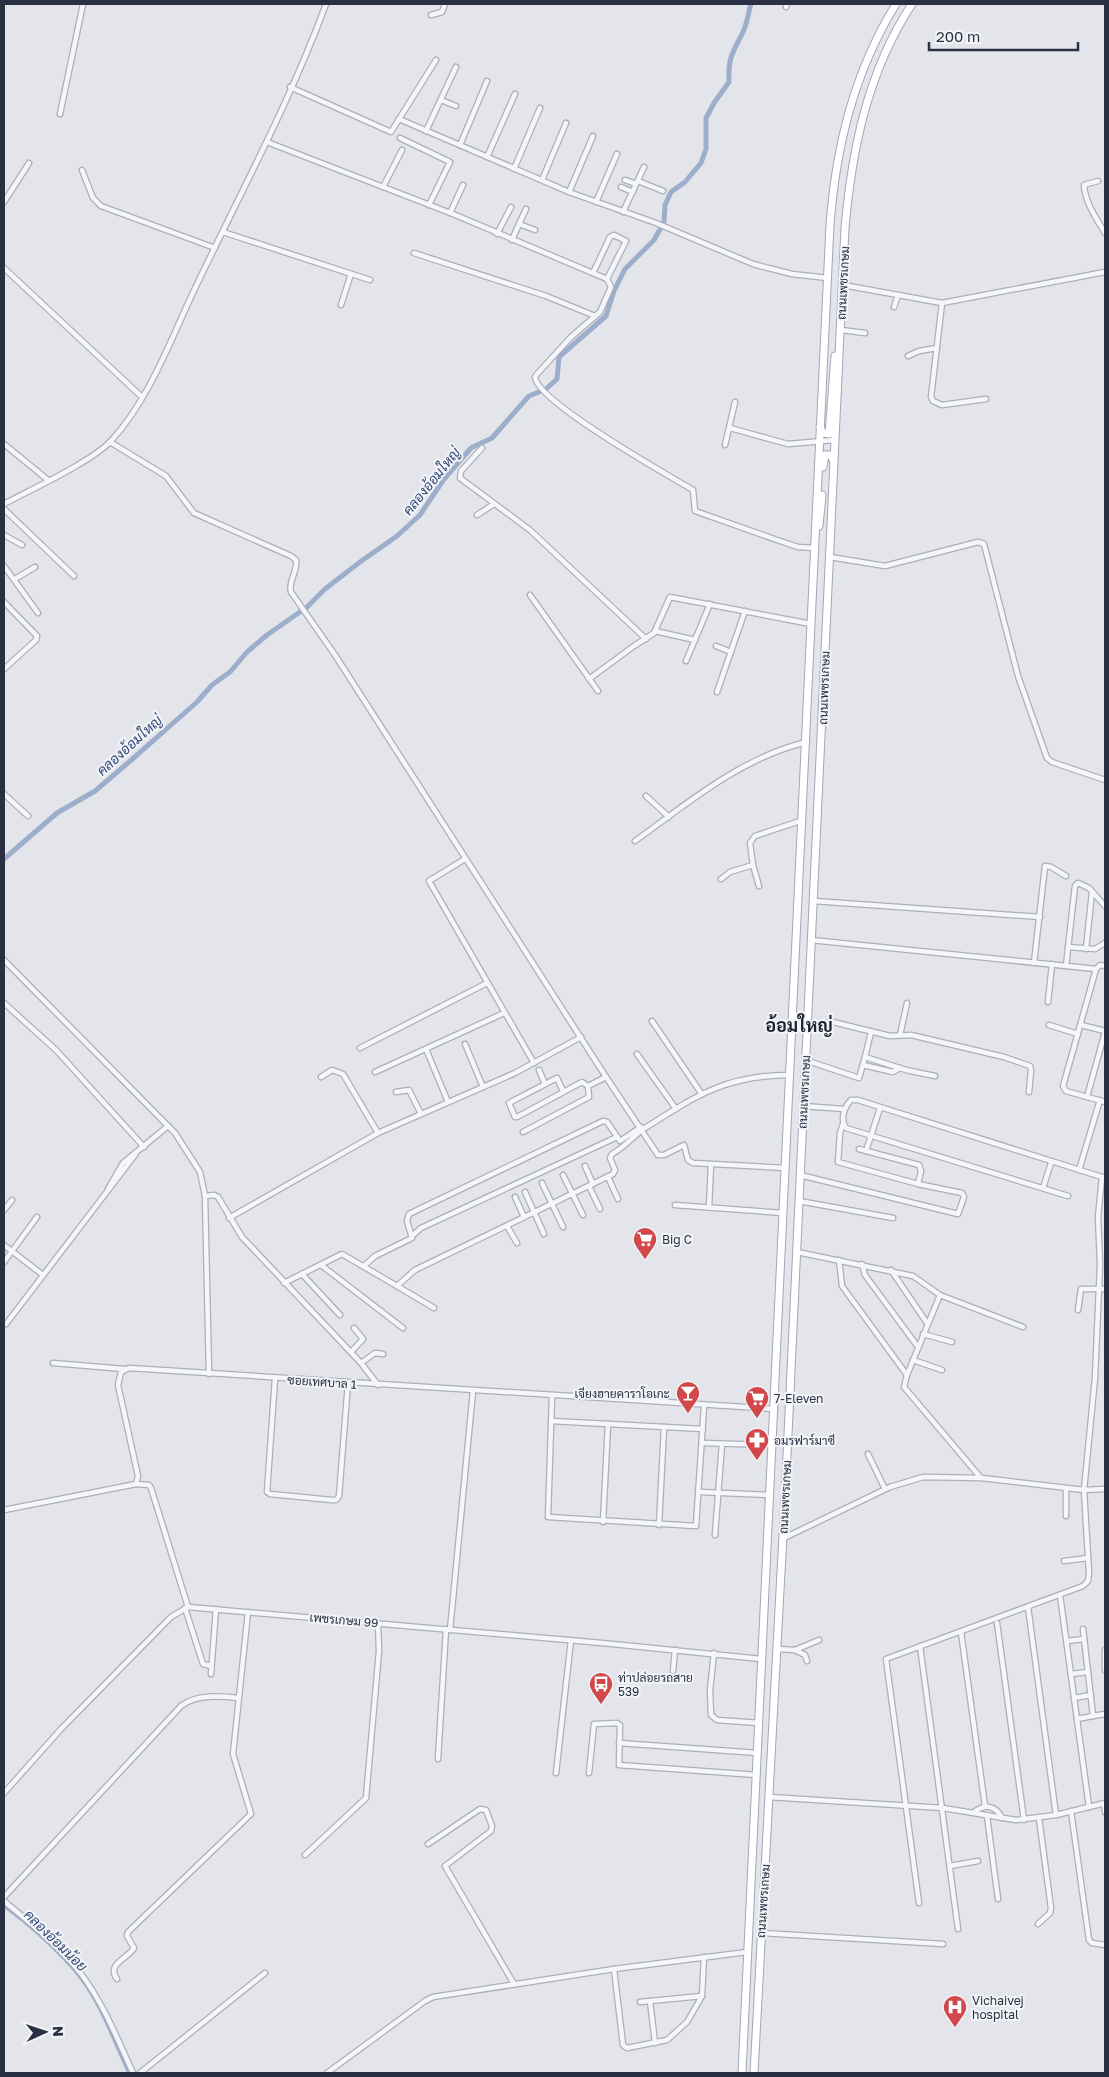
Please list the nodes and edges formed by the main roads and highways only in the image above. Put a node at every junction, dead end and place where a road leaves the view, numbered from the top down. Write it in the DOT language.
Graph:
graph roads {
  1 [pos="896,4"];
  2 [pos="912,4"];
  3 [pos="840,341"];
  4 [pos="820,427"];
  5 [pos="834,465"];
  6 [pos="815,539"];
  7 [pos="761,1659"];
  8 [pos="776,1666"];
  9 [pos="761,1677"];
  10 [pos="776,1678"];
  11 [pos="742,2073"];
  12 [pos="754,2073"];
  1 -- 4 [label="main road, ถนนเพชรเกษม"];
  2 -- 3 [label="main road, ถนนเพชรเกษม"];
  3 -- 4 [label="main road"];
  3 -- 5 [label="main road, ถนนเพชรเกษม"];
  4 -- 6 [label="main road, ถนนเพชรเกษม"];
  5 -- 6 [label="main road"];
  5 -- 8 [label="main road, ถนนเพชรเกษม"];
  6 -- 7 [label="main road, ถนนเพชรเกษม"];
  7 -- 8 [label="main road"];
  7 -- 9 [label="main road, ถนนเพชรเกษม"];
  8 -- 10 [label="main road, ถนนเพชรเกษม"];
  9 -- 10 [label="main road"];
  9 -- 11 [label="main road, ถนนเพชรเกษม"];
  10 -- 12 [label="main road, ถนนเพชรเกษม"];
}
